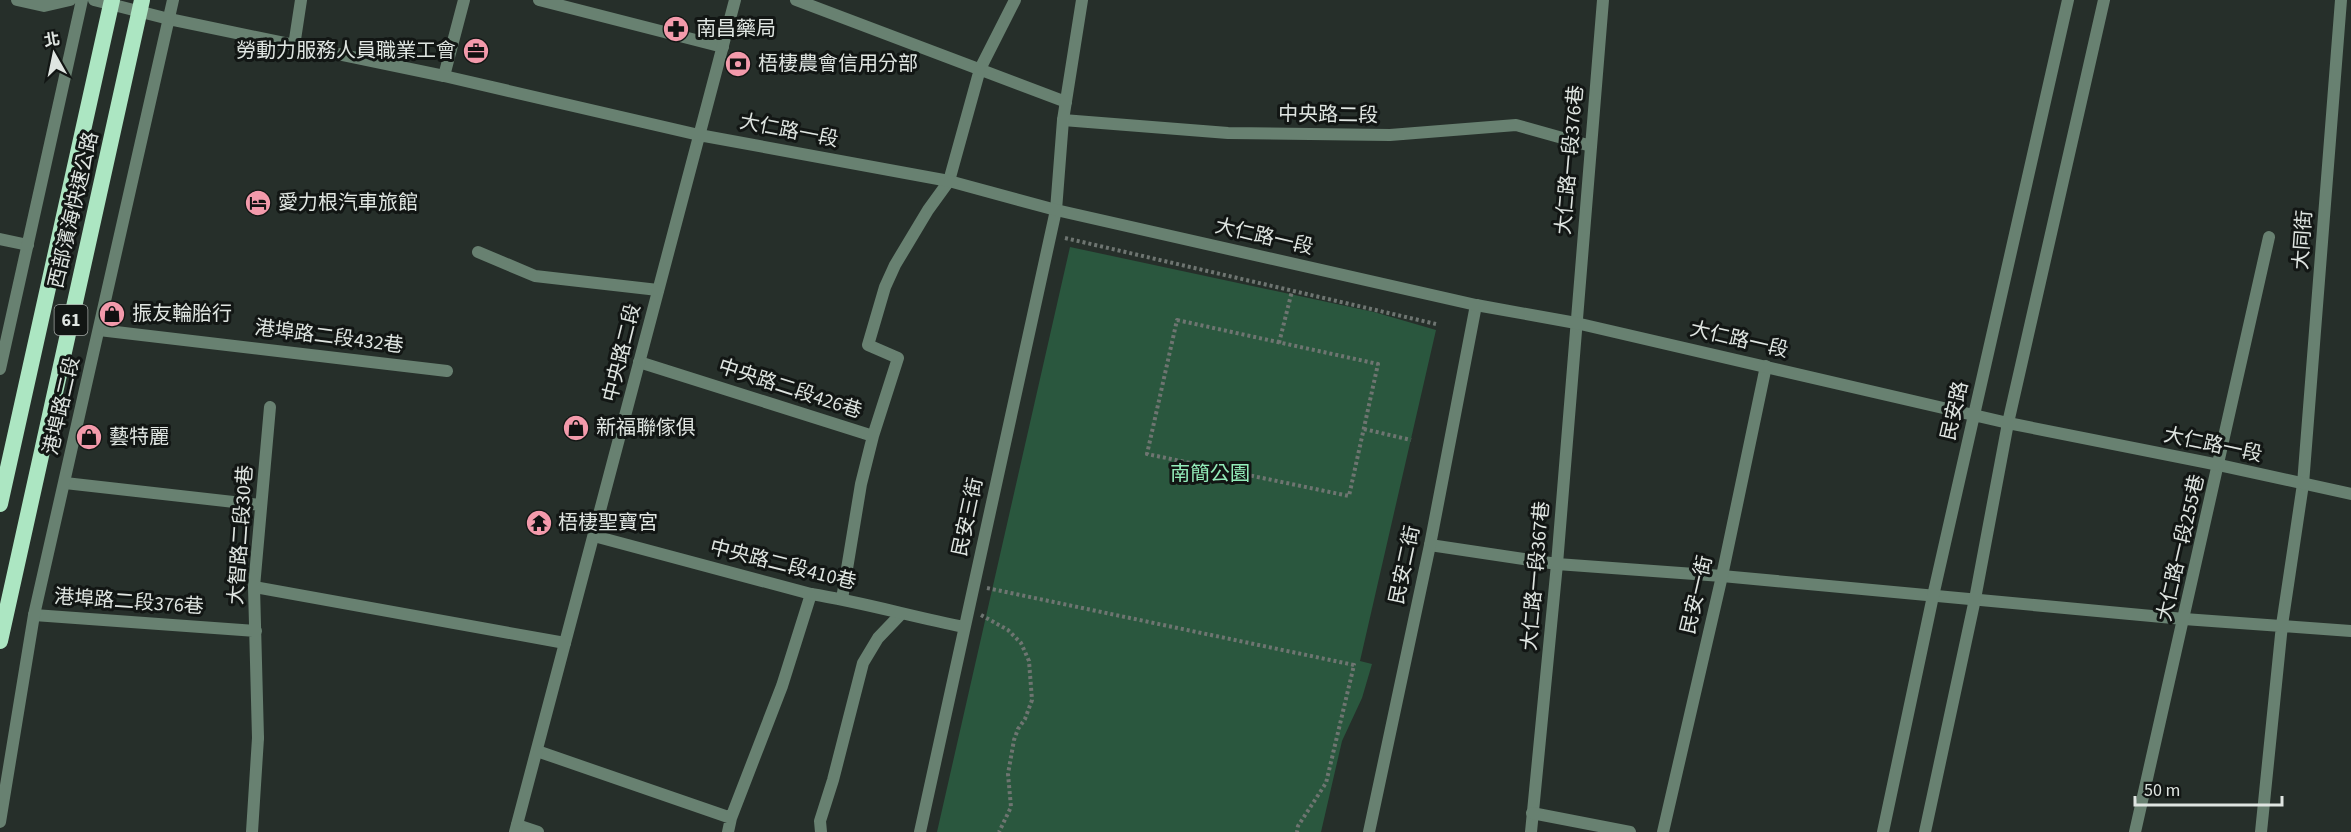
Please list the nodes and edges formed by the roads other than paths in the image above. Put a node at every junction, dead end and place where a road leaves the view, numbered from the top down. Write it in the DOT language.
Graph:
graph roads {
  1 [pos="17,0"];
  2 [pos="70,0"];
  3 [pos="82,0"];
  4 [pos="94,0"];
  5 [pos="112,0"];
  6 [pos="142,0"];
  7 [pos="173,0"];
  8 [pos="301,0"];
  9 [pos="464,0"];
  10 [pos="539,0"];
  11 [pos="735,0"];
  12 [pos="796,0"];
  13 [pos="1015,0"];
  14 [pos="1082,0"];
  15 [pos="1603,0"];
  16 [pos="2068,0"];
  17 [pos="2104,0"];
  18 [pos="2341,0"];
  19 [pos="169,19"];
  20 [pos="294,46"];
  21 [pos="723,47"];
  22 [pos="980,69"];
  23 [pos="444,76"];
  24 [pos="1066,102"];
  25 [pos="1063,120"];
  26 [pos="699,135"];
  27 [pos="1591,146"];
  28 [pos="949,181"];
  29 [pos="1056,210"];
  30 [pos="2269,237"];
  31 [pos="0,239"];
  32 [pos="28,245"];
  33 [pos="478,252"];
  34 [pos="658,290"];
  35 [pos="1476,305"];
  36 [pos="1576,323"];
  37 [pos="99,330"];
  38 [pos="639,362"];
  39 [pos="1766,366"];
  40 [pos="0,369"];
  41 [pos="447,371"];
  42 [pos="270,407"];
  43 [pos="1974,415"];
  44 [pos="2008,423"];
  45 [pos="873,436"];
  46 [pos="2220,465"];
  47 [pos="65,483"];
  48 [pos="2303,484"];
  49 [pos="2351,494"];
  50 [pos="0,504"];
  51 [pos="261,505"];
  52 [pos="594,536"];
  53 [pos="1430,544"];
  54 [pos="1557,564"];
  55 [pos="1722,576"];
  56 [pos="254,587"];
  57 [pos="810,594"];
  58 [pos="1933,596"];
  59 [pos="842,599"];
  60 [pos="1975,599"];
  61 [pos="34,615"];
  62 [pos="900,615"];
  63 [pos="2184,619"];
  64 [pos="2282,625"];
  65 [pos="964,627"];
  66 [pos="256,631"];
  67 [pos="2351,631"];
  68 [pos="0,640"];
  69 [pos="565,643"];
  70 [pos="537,751"];
  71 [pos="1533,813"];
  72 [pos="731,818"];
  73 [pos="0,822"];
  74 [pos="516,829"];
  75 [pos="252,832"];
  76 [pos="538,832"];
  77 [pos="728,832"];
  78 [pos="821,832"];
  79 [pos="920,832"];
  80 [pos="1369,832"];
  81 [pos="1531,832"];
  82 [pos="1630,832"];
  83 [pos="1663,832"];
  84 [pos="1883,832"];
  85 [pos="1925,832"];
  86 [pos="2135,832"];
  87 [pos="2261,832"];
  1 -- 2 [label="street"];
  3 -- 32 [label="street"];
  4 -- 19 [label="street, 大仁路一段"];
  5 -- 50 [label="highway, 西部濱海快速公路 / 61, bridge"];
  6 -- 68 [label="highway, 西部濱海快速公路 / 61, bridge"];
  7 -- 19 [label="street, 港埠路二段"];
  8 -- 20 [label="street"];
  9 -- 23 [label="street"];
  10 -- 21 [label="street"];
  11 -- 21 [label="street, 中央路二段"];
  12 -- 22 [label="street"];
  13 -- 22 [label="street"];
  14 -- 24 [label="street"];
  15 -- 27 [label="street, 大仁路一段376巷"];
  16 -- 43 [label="street, 民安路"];
  17 -- 44 [label="street"];
  18 -- 48 [label="street, 大同街"];
  19 -- 20 [label="street, 大仁路一段"];
  19 -- 37 [label="street, 港埠路二段"];
  20 -- 23 [label="street, 大仁路一段"];
  21 -- 26 [label="street, 中央路二段"];
  22 -- 24 [label="street"];
  22 -- 28 [label="street"];
  23 -- 26 [label="street, 大仁路一段"];
  24 -- 25 [label="street"];
  25 -- 27 [label="street, 中央路二段"];
  25 -- 29 [label="street"];
  26 -- 28 [label="street, 大仁路一段"];
  26 -- 34 [label="street, 中央路二段"];
  27 -- 36 [label="street, 大仁路一段376巷"];
  28 -- 29 [label="street, 大仁路一段"];
  28 -- 45 [label="street"];
  29 -- 35 [label="street, 大仁路一段"];
  29 -- 65 [label="street, 民安三街"];
  30 -- 46 [label="street, 大仁路一段255巷"];
  31 -- 32 [label="street"];
  32 -- 40 [label="street"];
  33 -- 34 [label="street"];
  34 -- 38 [label="street, 中央路二段"];
  35 -- 36 [label="street, 大仁路一段"];
  35 -- 53 [label="street, 民安二街"];
  36 -- 39 [label="street, 大仁路一段"];
  36 -- 54 [label="street, 大仁路一段367巷"];
  37 -- 41 [label="street, 港埠路二段432巷"];
  37 -- 47 [label="street, 港埠路二段"];
  38 -- 45 [label="street, 中央路二段426巷"];
  38 -- 52 [label="street, 中央路二段"];
  39 -- 43 [label="street, 大仁路一段"];
  39 -- 55 [label="street, 民安一街"];
  42 -- 51 [label="street, 大智路二段30巷"];
  43 -- 44 [label="street, 大仁路一段"];
  43 -- 58 [label="street, 民安路"];
  44 -- 46 [label="street, 大仁路一段"];
  44 -- 60 [label="street"];
  45 -- 59 [label="street, 中央路二段426巷"];
  46 -- 48 [label="street, 大仁路一段"];
  46 -- 63 [label="street, 大仁路一段255巷"];
  47 -- 51 [label="street"];
  47 -- 61 [label="street, 港埠路二段"];
  48 -- 49 [label="street, 大仁路一段"];
  48 -- 64 [label="street, 大同街"];
  51 -- 56 [label="street, 大智路二段30巷"];
  52 -- 57 [label="street, 中央路二段410巷"];
  52 -- 69 [label="street, 中央路二段"];
  53 -- 54 [label="street"];
  53 -- 80 [label="street, 民安二街"];
  54 -- 55 [label="street"];
  54 -- 71 [label="street, 大仁路一段367巷"];
  55 -- 58 [label="street"];
  55 -- 83 [label="street, 民安一街"];
  56 -- 66 [label="street, 大智路二段30巷"];
  56 -- 69 [label="street"];
  57 -- 59 [label="street, 中央路二段410巷"];
  57 -- 72 [label="street"];
  58 -- 60 [label="street"];
  58 -- 84 [label="street, 民安路"];
  59 -- 62 [label="street, 中央路二段410巷"];
  60 -- 63 [label="street"];
  60 -- 85 [label="street"];
  61 -- 66 [label="street, 港埠路二段376巷"];
  61 -- 73 [label="street, 港埠路二段"];
  62 -- 65 [label="street, 中央路二段410巷"];
  62 -- 78 [label="street"];
  63 -- 64 [label="street"];
  63 -- 86 [label="street, 大仁路一段255巷"];
  64 -- 67 [label="street"];
  64 -- 87 [label="street, 大同街"];
  65 -- 79 [label="street, 民安三街"];
  66 -- 75 [label="street, 大智路二段30巷"];
  69 -- 70 [label="street, 中央路二段"];
  70 -- 72 [label="street"];
  70 -- 74 [label="street, 中央路二段"];
  71 -- 81 [label="street, 大仁路一段367巷"];
  71 -- 82 [label="street"];
  72 -- 77 [label="street"];
  74 -- 76 [label="street"];
}
